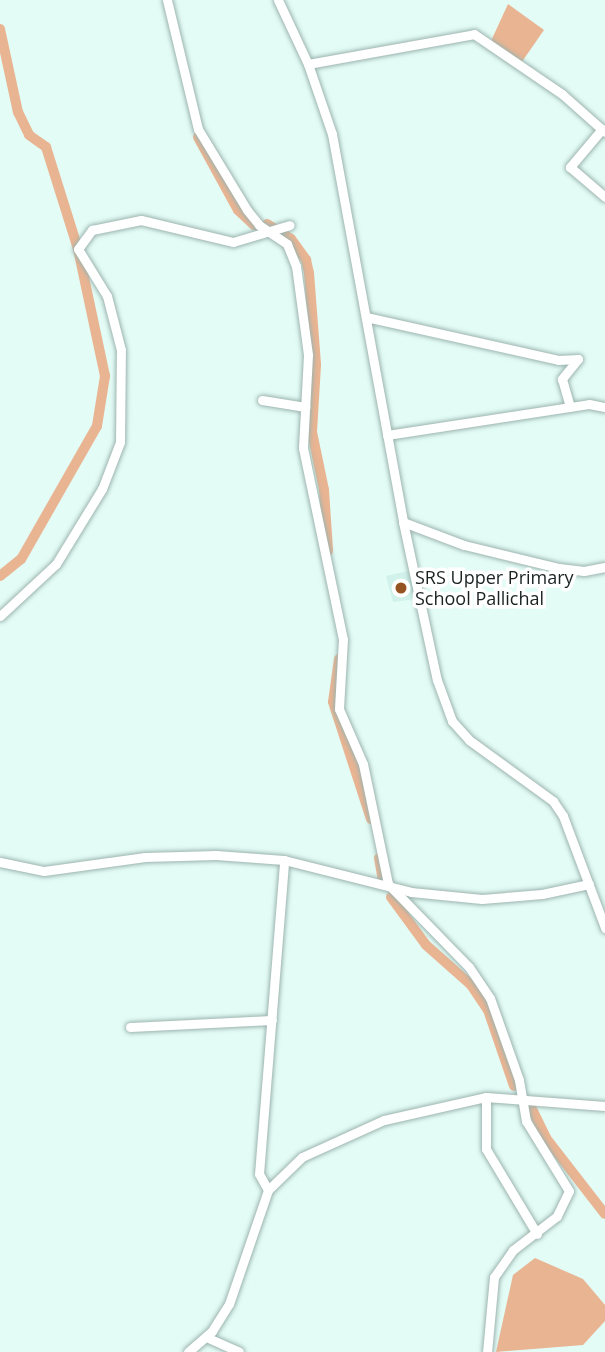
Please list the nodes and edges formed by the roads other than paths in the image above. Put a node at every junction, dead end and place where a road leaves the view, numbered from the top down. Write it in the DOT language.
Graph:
graph roads {
  1 [pos="167,0"];
  2 [pos="278,0"];
  3 [pos="308,64"];
  4 [pos="603,131"];
  5 [pos="605,197"];
  6 [pos="290,225"];
  7 [pos="271,234"];
  8 [pos="366,317"];
  9 [pos="262,400"];
  10 [pos="305,407"];
  11 [pos="570,407"];
  12 [pos="605,407"];
  13 [pos="387,435"];
  14 [pos="403,522"];
  15 [pos="605,567"];
  16 [pos="0,617"];
  17 [pos="284,860"];
  18 [pos="0,862"];
  19 [pos="388,884"];
  20 [pos="589,884"];
  21 [pos="605,928"];
  22 [pos="272,1020"];
  23 [pos="130,1027"];
  24 [pos="486,1097"];
  25 [pos="522,1101"];
  26 [pos="605,1106"];
  27 [pos="268,1189"];
  28 [pos="537,1234"];
  29 [pos="206,1337"];
  30 [pos="188,1352"];
  31 [pos="239,1352"];
  32 [pos="487,1352"];
  1 -- 7 [label="street"];
  2 -- 3 [label="street"];
  3 -- 4 [label="street"];
  3 -- 8 [label="street"];
  4 -- 5 [label="street"];
  6 -- 7 [label="street"];
  7 -- 10 [label="street"];
  7 -- 16 [label="street"];
  8 -- 11 [label="street"];
  8 -- 13 [label="street"];
  9 -- 10 [label="street"];
  10 -- 19 [label="street"];
  11 -- 12 [label="street"];
  11 -- 13 [label="street"];
  13 -- 14 [label="street"];
  14 -- 15 [label="street"];
  14 -- 20 [label="street"];
  17 -- 18 [label="street"];
  17 -- 19 [label="street"];
  17 -- 22 [label="street"];
  19 -- 20 [label="street"];
  19 -- 25 [label="street"];
  20 -- 21 [label="street"];
  22 -- 23 [label="street"];
  22 -- 27 [label="street"];
  24 -- 25 [label="street"];
  24 -- 27 [label="street"];
  24 -- 28 [label="street"];
  25 -- 26 [label="street"];
  25 -- 28 [label="street"];
  27 -- 29 [label="street"];
  28 -- 32 [label="street"];
  29 -- 30 [label="street"];
  29 -- 31 [label="street"];
}
